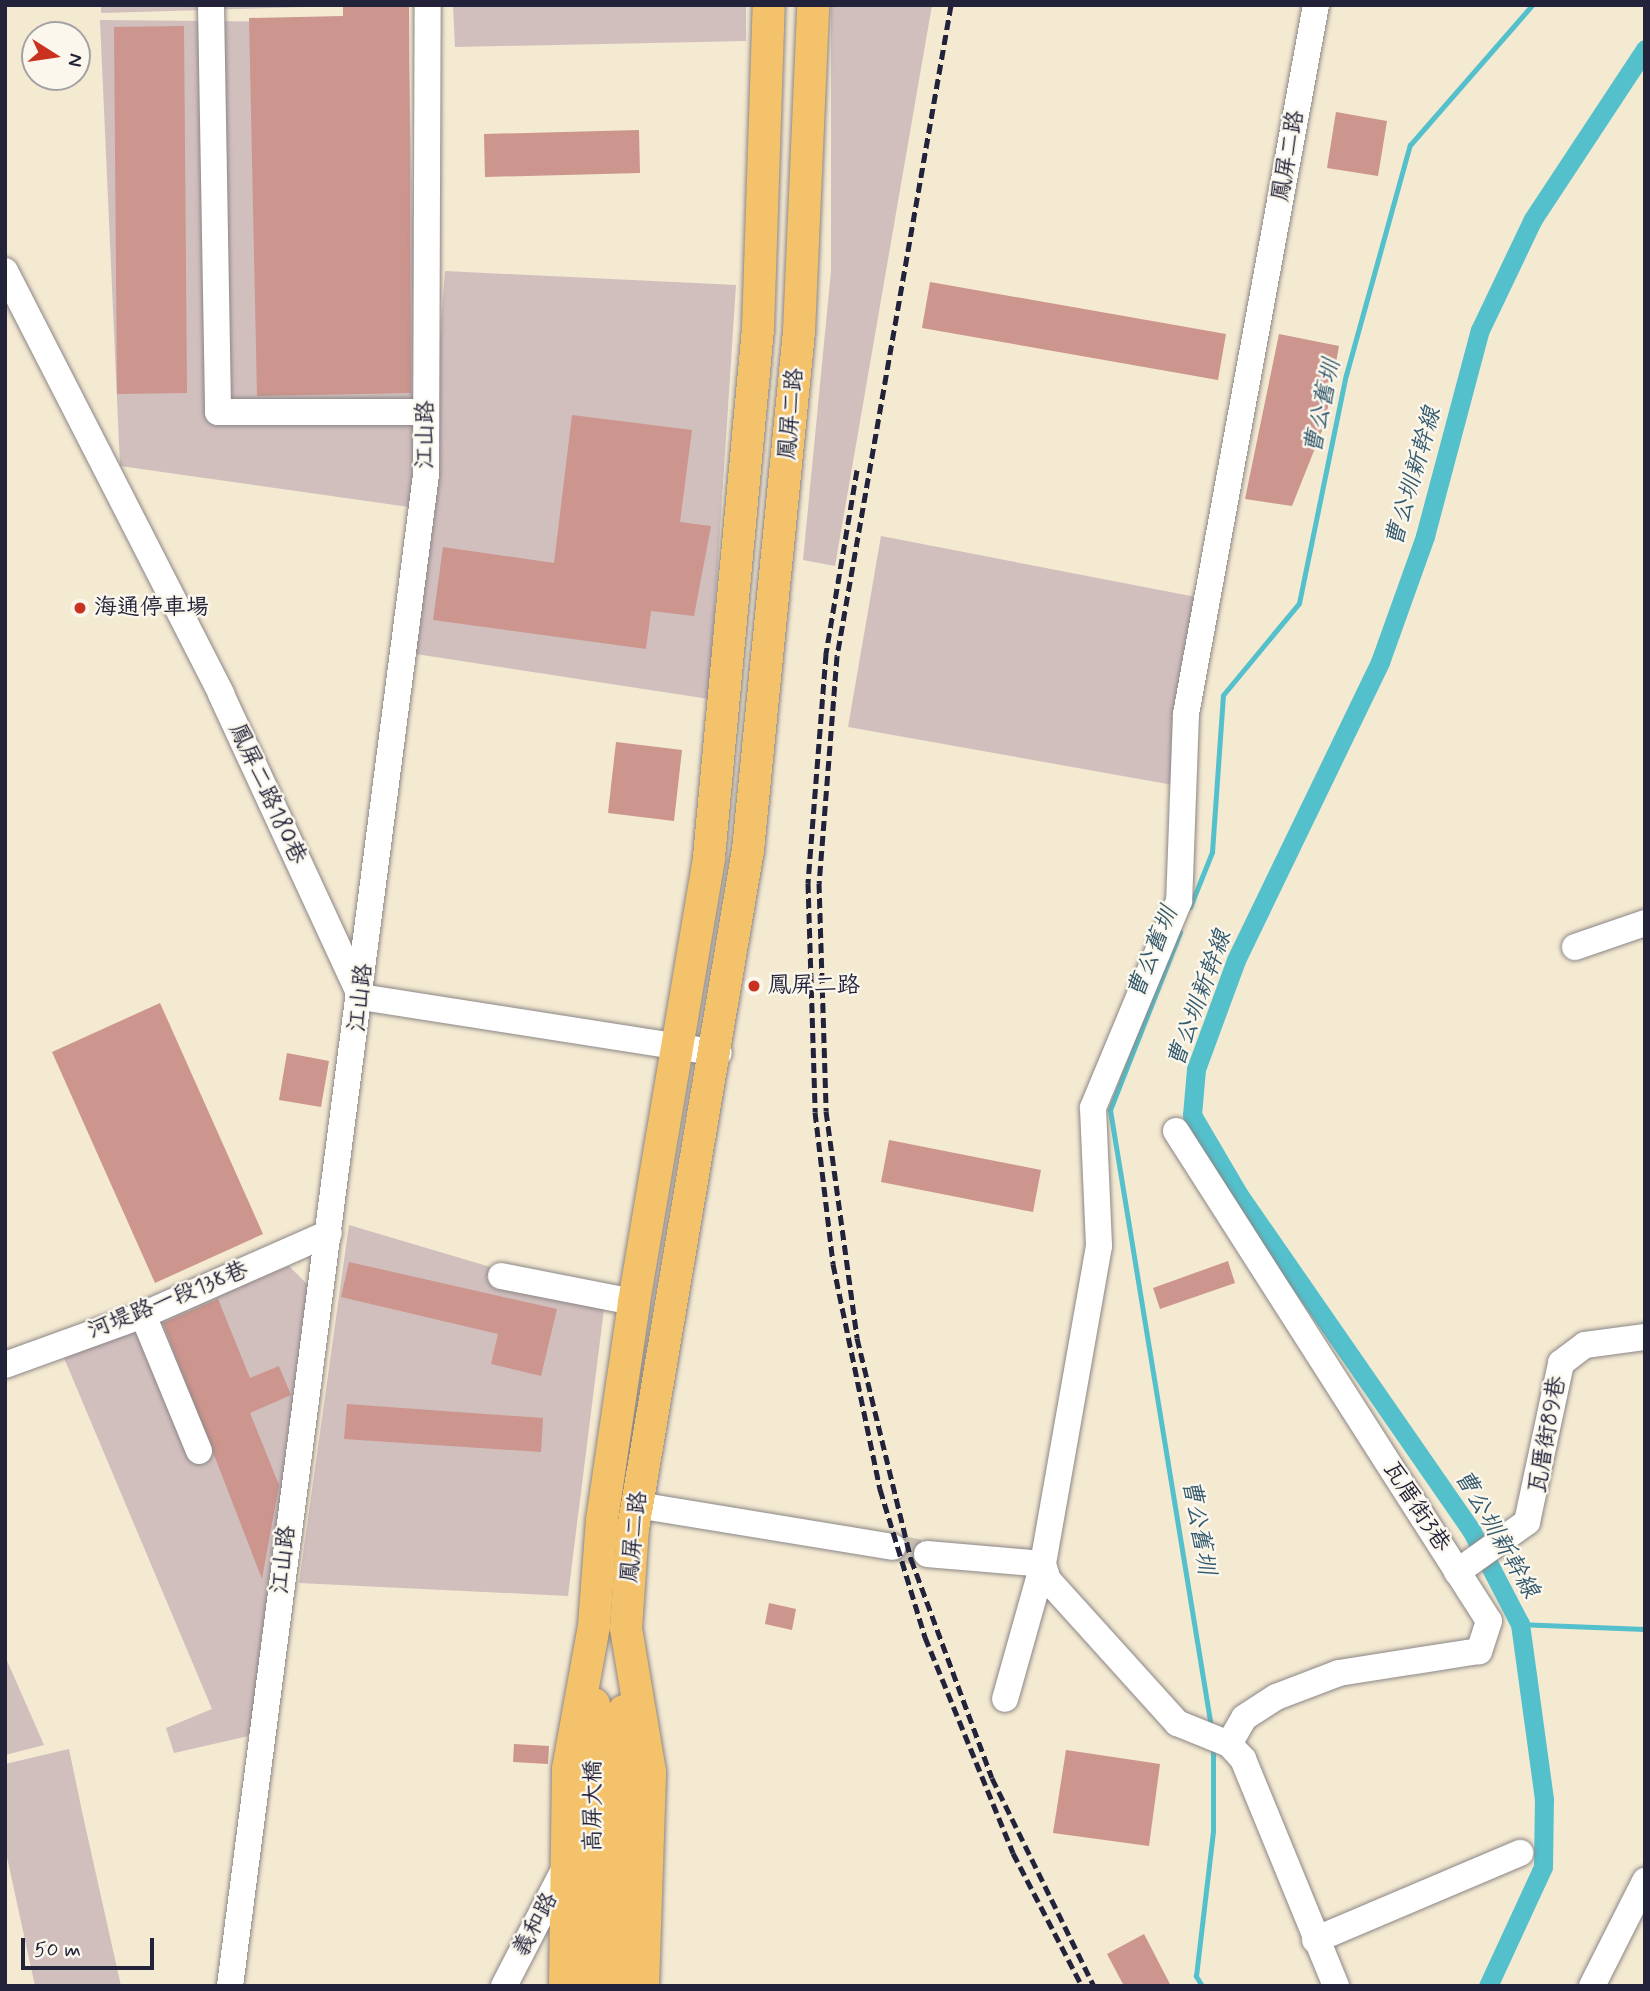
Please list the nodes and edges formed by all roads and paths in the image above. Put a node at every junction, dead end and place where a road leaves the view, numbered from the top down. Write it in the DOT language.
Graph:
graph roads {
  1 [pos="211,5"];
  2 [pos="428,5"];
  3 [pos="769,5"];
  4 [pos="813,5"];
  5 [pos="1316,5"];
  6 [pos="5,271"];
  7 [pos="426,411"];
  8 [pos="740,535"];
  9 [pos="781,542"];
  10 [pos="1645,923"];
  11 [pos="1575,947"];
  12 [pos="361,998"];
  13 [pos="681,1045"];
  14 [pos="719,1053"];
  15 [pos="1176,1131"];
  16 [pos="329,1233"];
  17 [pos="501,1276"];
  18 [pos="634,1302"];
  19 [pos="143,1315"];
  20 [pos="1645,1337"];
  21 [pos="5,1365"];
  22 [pos="199,1451"];
  23 [pos="637,1505"];
  24 [pos="893,1547"];
  25 [pos="927,1554"];
  26 [pos="1043,1564"];
  27 [pos="1463,1569"];
  28 [pos="594,1626"];
  29 [pos="626,1628"];
  30 [pos="1005,1699"];
  31 [pos="1223,1741"];
  32 [pos="1520,1853"];
  33 [pos="568,1863"];
  34 [pos="1645,1881"];
  35 [pos="1315,1940"];
  36 [pos="229,1986"];
  37 [pos="504,1986"];
  38 [pos="565,1986"];
  39 [pos="595,1986"];
  40 [pos="620,1986"];
  41 [pos="643,1986"];
  42 [pos="1336,1986"];
  43 [pos="1592,1986"];
  1 -- 7 [label="street"];
  2 -- 7 [label="street, 江山路"];
  3 -- 8 [label="main road, 鳳屏二路"];
  4 -- 9 [label="main road, 鳳屏二路"];
  5 -- 26 [label="street, 鳳屏二路"];
  6 -- 12 [label="street, 鳳屏二路180巷"];
  7 -- 12 [label="street, 江山路"];
  8 -- 9 [label="main road"];
  8 -- 13 [label="main road, 鳳屏二路"];
  9 -- 14 [label="main road, 鳳屏二路"];
  10 -- 11 [label="street"];
  12 -- 13 [label="street"];
  12 -- 16 [label="street, 江山路"];
  13 -- 14 [label="street"];
  13 -- 18 [label="main road, 鳳屏二路"];
  14 -- 23 [label="main road, 鳳屏二路"];
  15 -- 27 [label="street, 瓦厝街3巷"];
  16 -- 19 [label="street, 河堤路一段138巷"];
  16 -- 36 [label="street, 江山路"];
  17 -- 18 [label="street"];
  18 -- 28 [label="main road, 鳳屏二路"];
  19 -- 21 [label="street, 河堤路一段138巷"];
  19 -- 22 [label="street"];
  20 -- 27 [label="street, 瓦厝街89巷"];
  23 -- 24 [label="street"];
  23 -- 29 [label="main road, 鳳屏二路"];
  25 -- 26 [label="street"];
  26 -- 30 [label="street, 鳳屏二路"];
  26 -- 31 [label="street"];
  27 -- 31 [label="street, 瓦厝街3巷"];
  28 -- 33 [label="main road, 鳳屏二路"];
  28 -- 39 [label="main road, 高屏大橋"];
  29 -- 40 [label="main road, 高屏大橋"];
  29 -- 41 [label="main road, 鳳屏二路"];
  31 -- 35 [label="street"];
  32 -- 35 [label="street"];
  33 -- 37 [label="street, 義和路"];
  33 -- 38 [label="main road, 鳳屏二路"];
  34 -- 43 [label="street"];
  35 -- 42 [label="street"];
}
